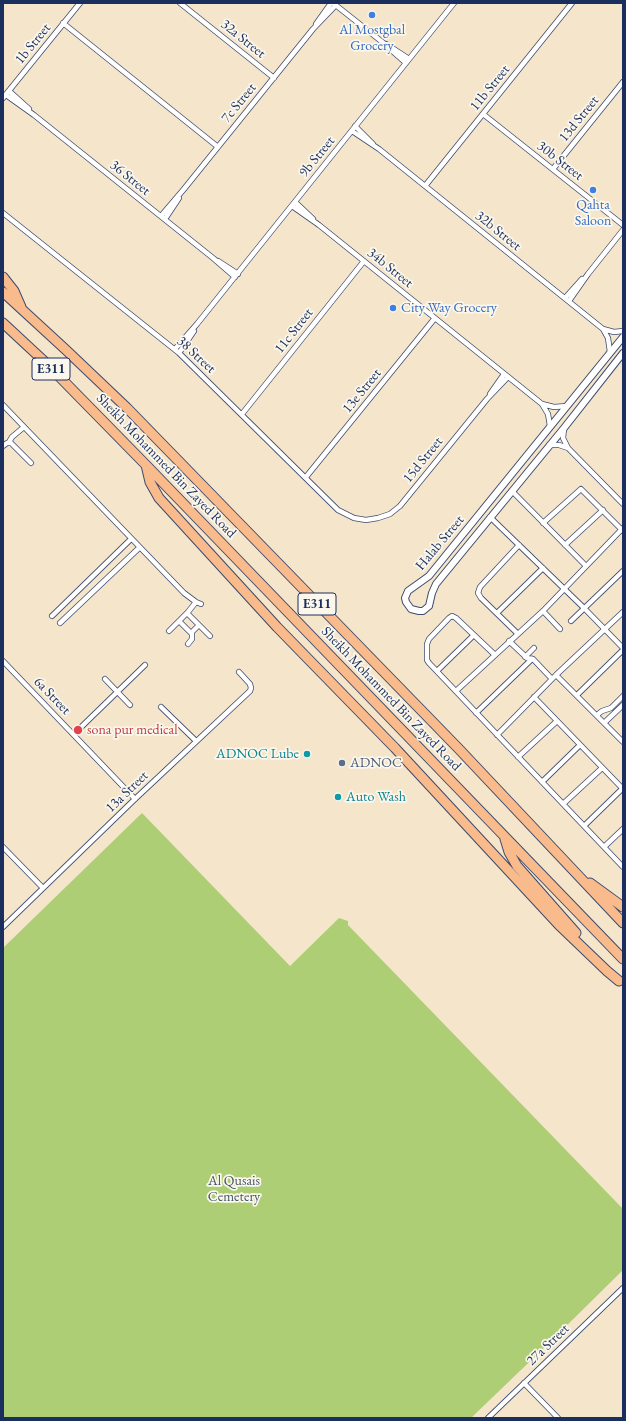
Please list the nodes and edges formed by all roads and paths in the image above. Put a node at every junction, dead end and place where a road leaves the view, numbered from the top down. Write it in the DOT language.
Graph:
graph roads {
  1 [pos="80,3"];
  2 [pos="180,3"];
  3 [pos="454,3"];
  4 [pos="572,3"];
  5 [pos="333,4"];
  6 [pos="63,23"];
  7 [pos="407,61"];
  8 [pos="274,78"];
  9 [pos="623,82"];
  10 [pos="6,95"];
  11 [pos="483,114"];
  12 [pos="353,128"];
  13 [pos="218,147"];
  14 [pos="553,170"];
  15 [pos="425,186"];
  16 [pos="293,204"];
  17 [pos="3,213"];
  18 [pos="162,218"];
  19 [pos="623,225"];
  20 [pos="623,230"];
  21 [pos="364,261"];
  22 [pos="236,276"];
  23 [pos="3,277"];
  24 [pos="3,292"];
  25 [pos="567,300"];
  26 [pos="21,308"];
  27 [pos="435,318"];
  28 [pos="3,323"];
  29 [pos="603,329"];
  30 [pos="623,331"];
  31 [pos="623,337"];
  32 [pos="177,351"];
  33 [pos="610,352"];
  34 [pos="623,353"];
  35 [pos="506,376"];
  36 [pos="542,404"];
  37 [pos="3,405"];
  38 [pos="567,406"];
  39 [pos="242,414"];
  40 [pos="550,426"];
  41 [pos="24,427"];
  42 [pos="564,428"];
  43 [pos="9,442"];
  44 [pos="549,445"];
  45 [pos="3,446"];
  46 [pos="568,448"];
  47 [pos="31,464"];
  48 [pos="146,464"];
  49 [pos="306,477"];
  50 [pos="512,491"];
  51 [pos="623,504"];
  52 [pos="603,510"];
  53 [pos="490,517"];
  54 [pos="366,520"];
  55 [pos="543,523"];
  56 [pos="622,530"];
  57 [pos="131,539"];
  58 [pos="519,545"];
  59 [pos="565,545"];
  60 [pos="139,548"];
  61 [pos="586,566"];
  62 [pos="542,568"];
  63 [pos="623,571"];
  64 [pos="564,589"];
  65 [pos="196,602"];
  66 [pos="201,604"];
  67 [pos="584,608"];
  68 [pos="543,611"];
  69 [pos="623,612"];
  70 [pos="187,613"];
  71 [pos="496,613"];
  72 [pos="52,616"];
  73 [pos="179,621"];
  74 [pos="571,622"];
  75 [pos="60,623"];
  76 [pos="199,625"];
  77 [pos="560,629"];
  78 [pos="604,629"];
  79 [pos="169,631"];
  80 [pos="191,633"];
  81 [pos="518,634"];
  82 [pos="474,635"];
  83 [pos="210,636"];
  84 [pos="509,642"];
  85 [pos="188,644"];
  86 [pos="534,648"];
  87 [pos="623,649"];
  88 [pos="494,655"];
  89 [pos="526,657"];
  90 [pos="532,659"];
  91 [pos="3,661"];
  92 [pos="145,665"];
  93 [pos="437,671"];
  94 [pos="239,672"];
  95 [pos="556,675"];
  96 [pos="105,679"];
  97 [pos="552,679"];
  98 [pos="118,692"];
  99 [pos="456,692"];
  100 [pos="577,696"];
  101 [pos="623,696"];
  102 [pos="534,697"];
  103 [pos="130,705"];
  104 [pos="623,705"];
  105 [pos="161,707"];
  106 [pos="476,713"];
  107 [pos="597,715"];
  108 [pos="557,721"];
  109 [pos="604,723"];
  110 [pos="74,734"];
  111 [pos="497,735"];
  112 [pos="196,741"];
  113 [pos="623,742"];
  114 [pos="580,745"];
  115 [pos="518,757"];
  116 [pos="602,768"];
  117 [pos="542,782"];
  118 [pos="623,788"];
  119 [pos="135,798"];
  120 [pos="563,804"];
  121 [pos="584,826"];
  122 [pos="623,829"];
  123 [pos="505,837"];
  124 [pos="3,847"];
  125 [pos="604,847"];
  126 [pos="623,867"];
  127 [pos="576,874"];
  128 [pos="43,888"];
  129 [pos="623,907"];
  130 [pos="623,923"];
  131 [pos="3,927"];
  132 [pos="623,959"];
  133 [pos="621,983"];
  134 [pos="623,1288"];
  135 [pos="524,1383"];
  136 [pos="488,1418"];
  137 [pos="558,1418"];
  1 -- 6 [label="street, 1b Street"];
  2 -- 8 [label="street, 32a Street"];
  3 -- 7 [label="street, 9b Street"];
  4 -- 11 [label="street, 11b Street"];
  5 -- 7 [label="street"];
  5 -- 8 [label="street, 7c Street"];
  6 -- 10 [label="street, 1b Street"];
  6 -- 13 [label="street"];
  7 -- 12 [label="street, 9b Street"];
  8 -- 13 [label="street, 7c Street"];
  9 -- 14 [label="street, 13d Street"];
  10 -- 18 [label="street, 36 Street"];
  11 -- 14 [label="street, 30b Street"];
  11 -- 15 [label="street, 11b Street"];
  12 -- 15 [label="street, 32b Street"];
  12 -- 16 [label="street, 9b Street"];
  13 -- 18 [label="street, 7c Street"];
  14 -- 19 [label="street, 30b Street"];
  15 -- 25 [label="street, 32b Street"];
  16 -- 21 [label="street, 34b Street"];
  16 -- 22 [label="street, 9b Street"];
  17 -- 32 [label="street, 38 Street"];
  18 -- 22 [label="street, 36 Street"];
  20 -- 25 [label="street"];
  21 -- 27 [label="street, 34b Street"];
  21 -- 39 [label="street, 11c Street"];
  22 -- 32 [label="street, 9b Street"];
  23 -- 26 [label="highway"];
  24 -- 26 [label="highway, Sheikh Mohammed Bin Zayed Road / E311"];
  25 -- 29 [label="street, 32b Street"];
  26 -- 127 [label="highway, Sheikh Mohammed Bin Zayed Road / E311"];
  27 -- 35 [label="street, 34b Street"];
  27 -- 49 [label="street, 13e Street"];
  28 -- 48 [label="highway, Sheikh Mohammed Bin Zayed Road / E311"];
  29 -- 30 [label="street"];
  29 -- 33 [label="street"];
  31 -- 33 [label="street, Halab Street"];
  32 -- 39 [label="street, 38 Street"];
  33 -- 38 [label="street, Halab Street"];
  34 -- 42 [label="street, Halab Street"];
  35 -- 36 [label="street, 34b Street"];
  35 -- 54 [label="street, 15d Street"];
  36 -- 38 [label="street"];
  36 -- 40 [label="street, 34b Street"];
  37 -- 41 [label="street"];
  38 -- 40 [label="street, Halab Street"];
  39 -- 49 [label="street, 38 Street"];
  40 -- 53 [label="street, Halab Street"];
  41 -- 43 [label="street"];
  41 -- 57 [label="street"];
  42 -- 44 [label="street, Halab Street"];
  42 -- 46 [label="street"];
  43 -- 45 [label="street"];
  43 -- 47 [label="street"];
  44 -- 46 [label="street"];
  44 -- 50 [label="street, Halab Street"];
  46 -- 51 [label="street"];
  48 -- 123 [label="highway, Sheikh Mohammed Bin Zayed Road / E311"];
  48 -- 133 [label="highway"];
  49 -- 54 [label="street, 38 Street"];
  50 -- 53 [label="street, Halab Street"];
  50 -- 55 [label="street"];
  52 -- 55 [label="street"];
  52 -- 56 [label="street"];
  52 -- 59 [label="street"];
  53 -- 58 [label="street"];
  55 -- 59 [label="street"];
  56 -- 61 [label="street"];
  57 -- 60 [label="street"];
  57 -- 72 [label="street"];
  58 -- 62 [label="street"];
  58 -- 71 [label="street"];
  59 -- 61 [label="street"];
  60 -- 65 [label="street"];
  60 -- 75 [label="street"];
  61 -- 64 [label="street"];
  62 -- 64 [label="street"];
  62 -- 71 [label="street"];
  63 -- 67 [label="street"];
  64 -- 67 [label="street"];
  64 -- 68 [label="street"];
  65 -- 66 [label="street"];
  65 -- 70 [label="street"];
  67 -- 74 [label="street"];
  67 -- 78 [label="street"];
  68 -- 77 [label="street"];
  68 -- 81 [label="street"];
  69 -- 78 [label="street"];
  70 -- 73 [label="street"];
  70 -- 76 [label="street"];
  71 -- 81 [label="street"];
  73 -- 79 [label="street"];
  73 -- 80 [label="street"];
  76 -- 80 [label="street"];
  76 -- 83 [label="street"];
  78 -- 87 [label="street"];
  78 -- 95 [label="street"];
  80 -- 85 [label="street"];
  81 -- 84 [label="street"];
  82 -- 88 [label="street"];
  82 -- 93 [label="street"];
  82 -- 93 [label="street"];
  84 -- 88 [label="street"];
  84 -- 89 [label="street"];
  86 -- 89 [label="street"];
  87 -- 100 [label="street"];
  88 -- 99 [label="street"];
  89 -- 90 [label="street"];
  90 -- 97 [label="street"];
  90 -- 106 [label="street"];
  91 -- 110 [label="street, 6a Street"];
  92 -- 98 [label="street"];
  93 -- 99 [label="street"];
  94 -- 112 [label="street, 13a Street"];
  95 -- 97 [label="street"];
  95 -- 100 [label="street"];
  96 -- 98 [label="street"];
  97 -- 102 [label="street"];
  98 -- 103 [label="street"];
  98 -- 110 [label="street"];
  99 -- 106 [label="street"];
  100 -- 107 [label="street"];
  101 -- 107 [label="street"];
  102 -- 108 [label="street"];
  102 -- 111 [label="street"];
  104 -- 109 [label="street"];
  105 -- 112 [label="street"];
  106 -- 111 [label="street"];
  107 -- 109 [label="street"];
  108 -- 114 [label="street"];
  108 -- 115 [label="street"];
  109 -- 113 [label="street"];
  110 -- 119 [label="street, 6a Street"];
  111 -- 115 [label="street"];
  112 -- 119 [label="street, 13a Street"];
  114 -- 116 [label="street"];
  114 -- 117 [label="street"];
  115 -- 117 [label="street"];
  116 -- 118 [label="street"];
  116 -- 120 [label="street"];
  117 -- 120 [label="street"];
  118 -- 121 [label="street"];
  119 -- 128 [label="street, 13a Street"];
  120 -- 121 [label="street"];
  121 -- 125 [label="street"];
  122 -- 125 [label="street"];
  123 -- 132 [label="highway, Sheikh Mohammed Bin Zayed Road / E311"];
  123 -- 133 [label="highway"];
  124 -- 128 [label="street"];
  125 -- 126 [label="street"];
  127 -- 129 [label="highway"];
  127 -- 130 [label="highway, Sheikh Mohammed Bin Zayed Road / E311"];
  128 -- 131 [label="street, 13a Street"];
  134 -- 135 [label="street, 27a Street"];
  135 -- 136 [label="street, 27a Street"];
  135 -- 137 [label="street"];
}
